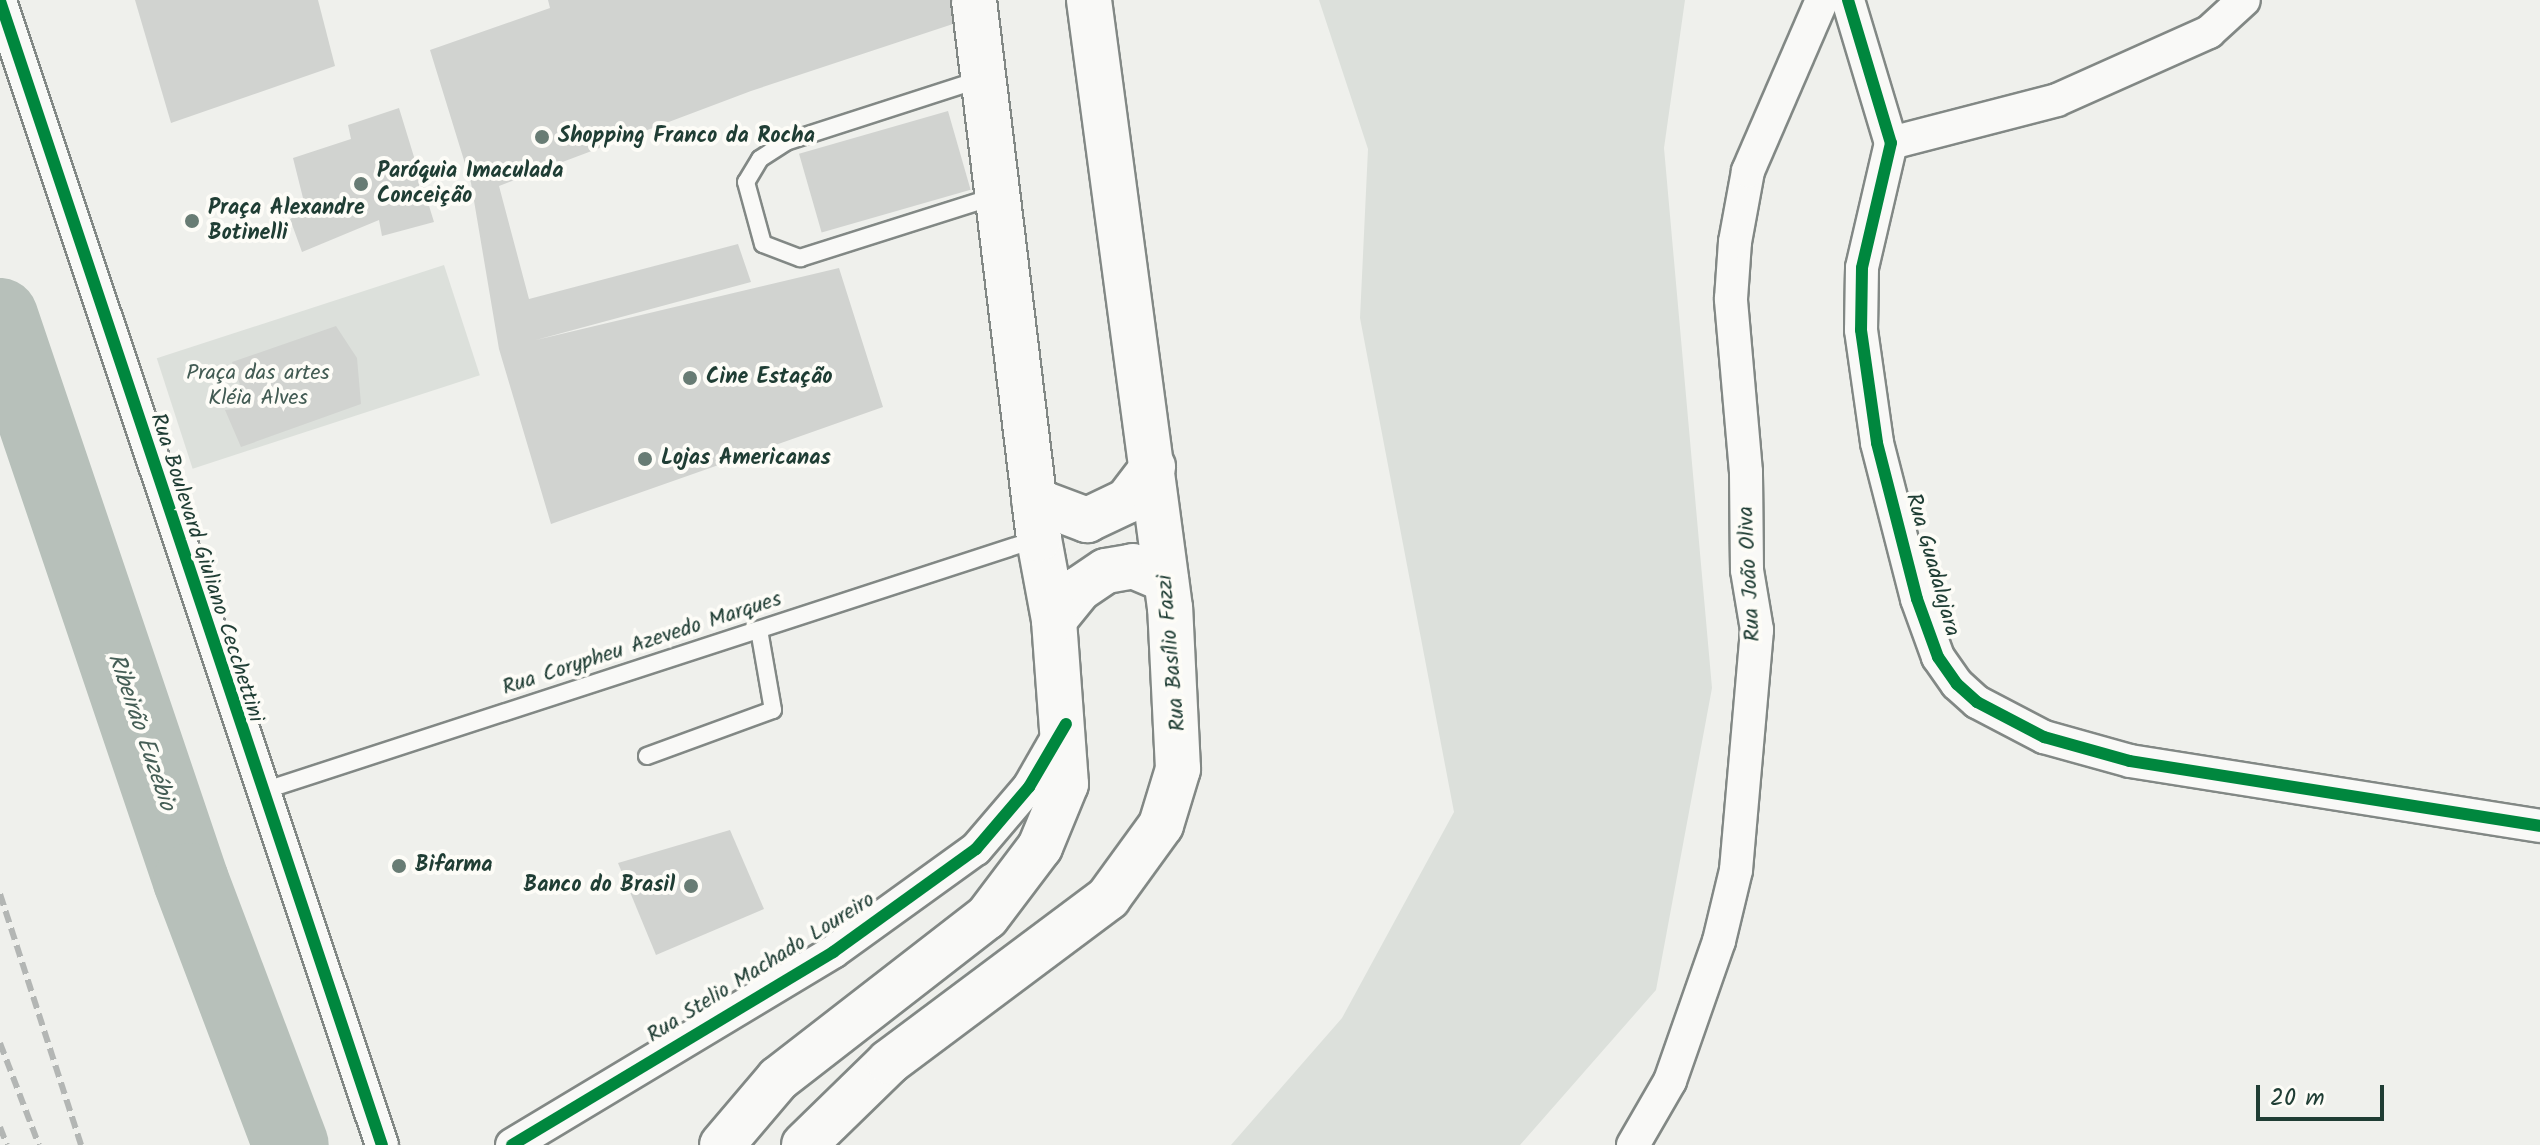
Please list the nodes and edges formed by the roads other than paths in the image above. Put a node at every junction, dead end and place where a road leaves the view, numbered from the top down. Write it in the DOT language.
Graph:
graph roads {
  1 [pos="1089,0"];
  2 [pos="1822,0"];
  3 [pos="1848,0"];
  4 [pos="2244,0"];
  5 [pos="0,1"];
  6 [pos="977,2"];
  7 [pos="982,79"];
  8 [pos="1891,143"];
  9 [pos="995,196"];
  10 [pos="1153,467"];
  11 [pos="1036,519"];
  12 [pos="1166,580"];
  13 [pos="1054,620"];
  14 [pos="759,630"];
  15 [pos="1066,724"];
  16 [pos="647,756"];
  17 [pos="260,792"];
  18 [pos="2540,826"];
  19 [pos="382,1145"];
  20 [pos="512,1145"];
  21 [pos="722,1145"];
  22 [pos="804,1145"];
  23 [pos="1633,1145"];
  1 -- 10 [label="main road, Rua Basílio Fazzi"];
  2 -- 23 [label="street, Rua João Oliva"];
  3 -- 8 [label="street, Rua Guadalajara"];
  4 -- 8 [label="street"];
  5 -- 17 [label="street, Rua Boulevard Giuliano Cecchettini"];
  6 -- 7 [label="main road"];
  7 -- 9 [label="main road"];
  7 -- 9 [label="lane"];
  8 -- 18 [label="street, Rua Guadalajara"];
  9 -- 11 [label="main road"];
  10 -- 11 [label="main road"];
  10 -- 12 [label="main road, Rua Basílio Fazzi"];
  11 -- 13 [label="main road"];
  11 -- 14 [label="lane, Rua Corypheu Azevedo Marques"];
  12 -- 13 [label="main road"];
  12 -- 22 [label="main road, Rua Basílio Fazzi"];
  13 -- 15 [label="main road"];
  14 -- 16 [label="lane"];
  14 -- 17 [label="lane, Rua Corypheu Azevedo Marques"];
  15 -- 20 [label="street, Rua Stelio Machado Loureiro"];
  15 -- 21 [label="main road"];
  17 -- 19 [label="street, Rua Boulevard Giuliano Cecchettini"];
}
